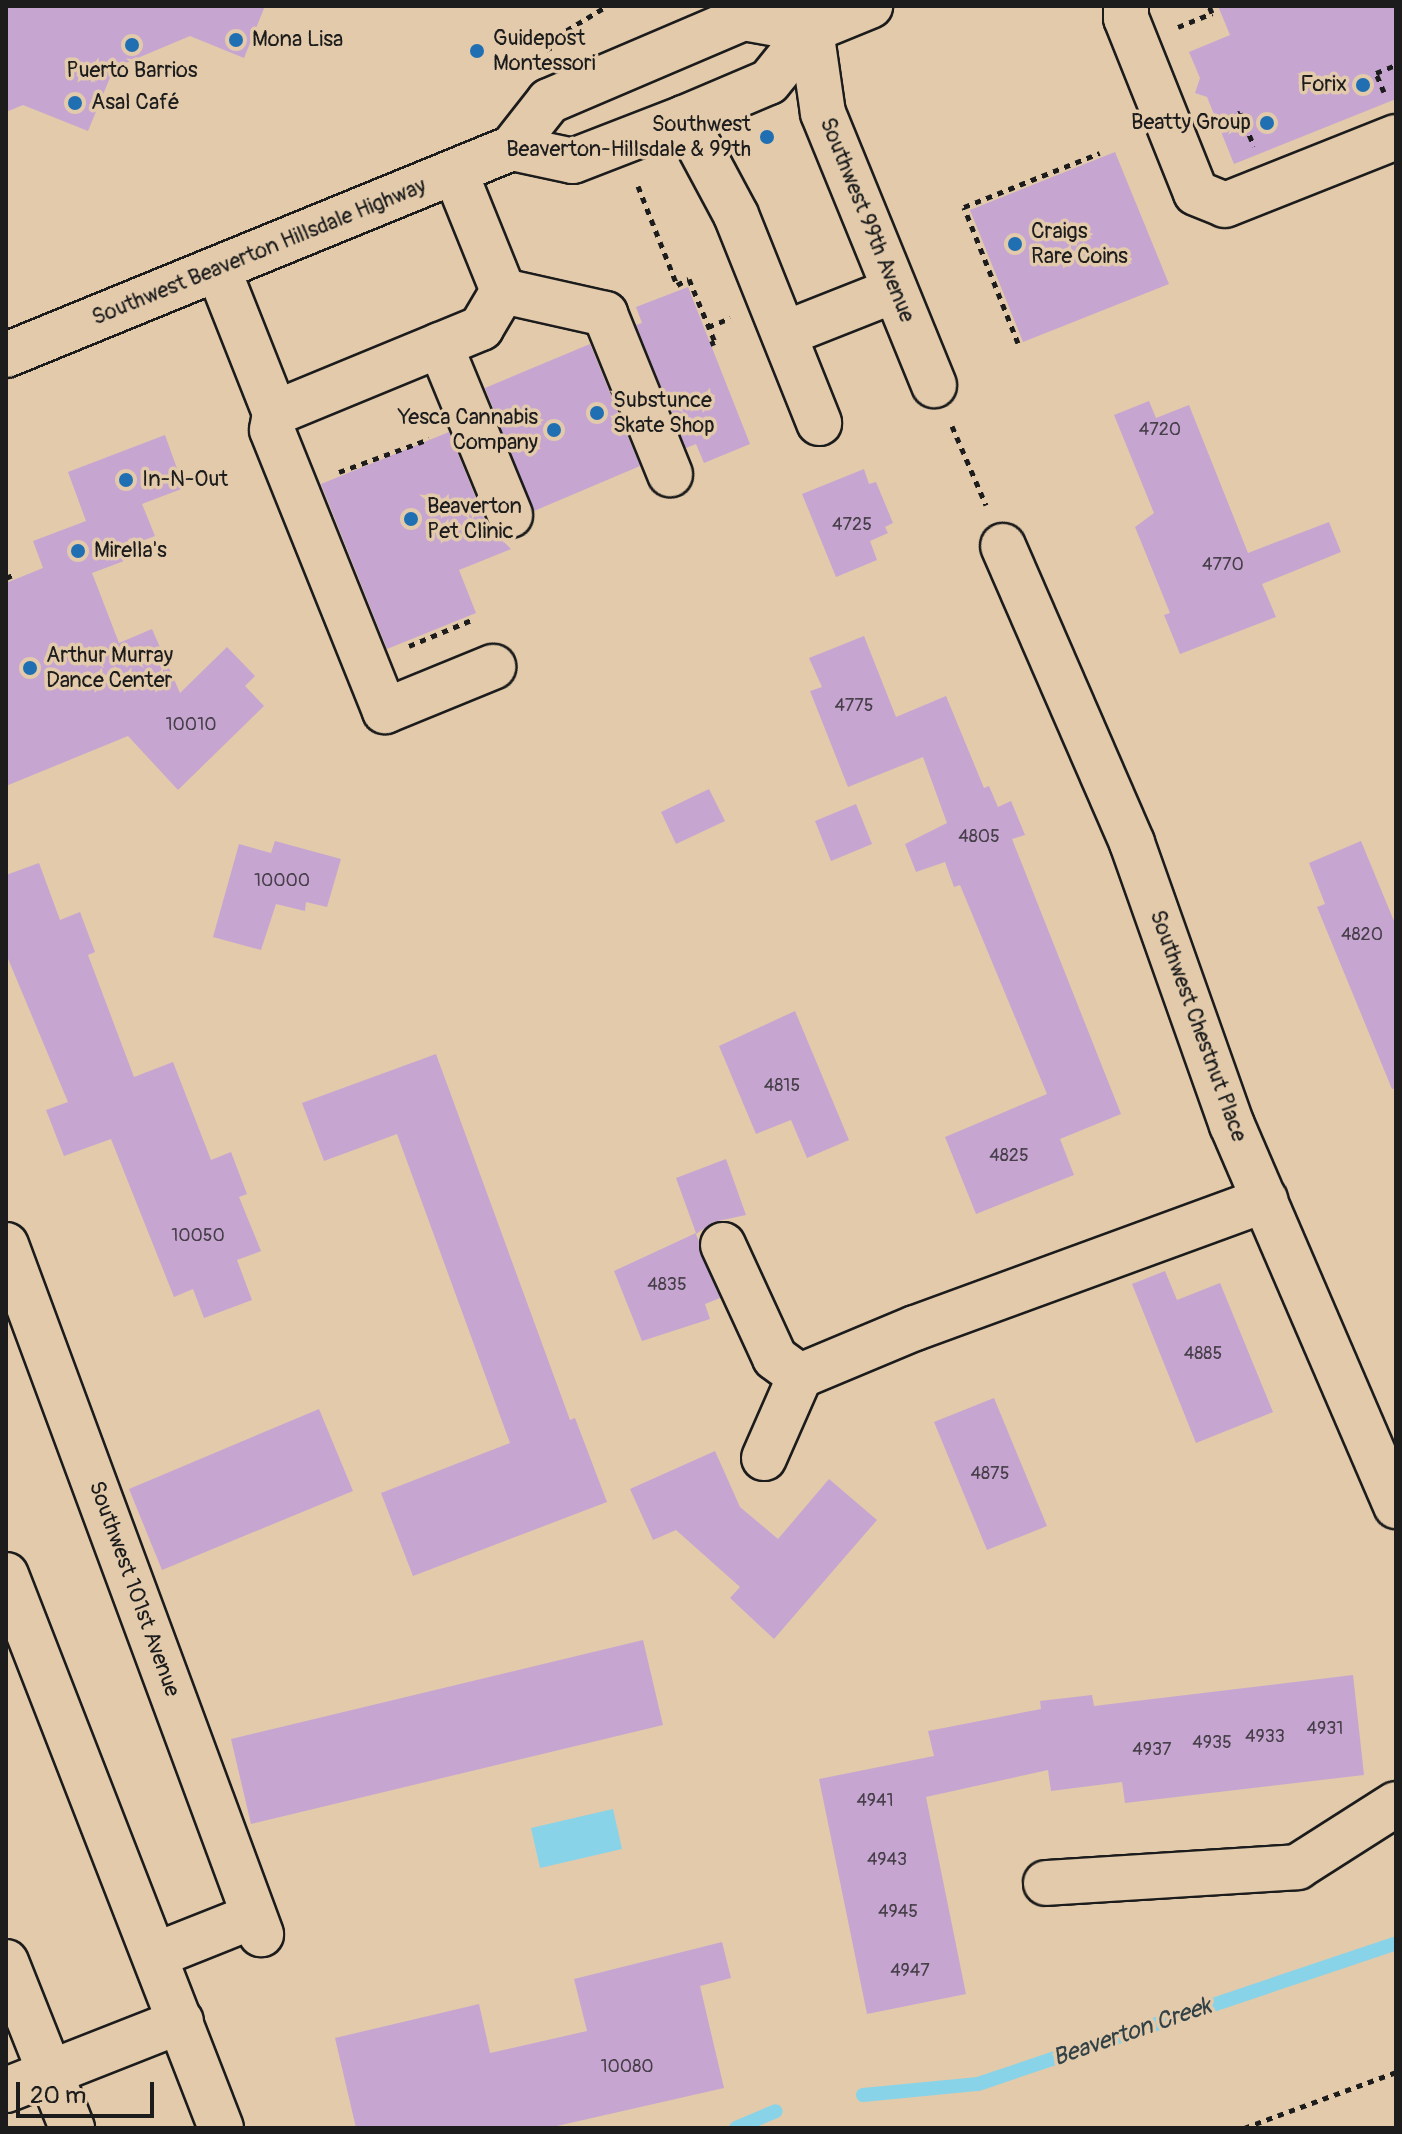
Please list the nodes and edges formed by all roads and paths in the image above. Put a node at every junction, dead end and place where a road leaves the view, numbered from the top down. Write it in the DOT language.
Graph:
graph roads {
  1 [pos="607,6"];
  2 [pos="870,6"];
  3 [pos="1209,6"];
  4 [pos="1120,10"];
  5 [pos="807,18"];
  6 [pos="1177,42"];
  7 [pos="553,59"];
  8 [pos="1206,113"];
  9 [pos="684,118"];
  10 [pos="1396,137"];
  11 [pos="512,148"];
  12 [pos="1100,153"];
  13 [pos="455,172"];
  14 [pos="636,181"];
  15 [pos="1271,188"];
  16 [pos="218,269"];
  17 [pos="895,290"];
  18 [pos="503,291"];
  19 [pos="784,334"];
  20 [pos="1018,343"];
  21 [pos="710,344"];
  22 [pos="440,345"];
  23 [pos="6,355"];
  24 [pos="934,385"];
  25 [pos="275,413"];
  26 [pos="819,423"];
  27 [pos="431,444"];
  28 [pos="670,474"];
  29 [pos="332,475"];
  30 [pos="510,515"];
  31 [pos="1003,546"];
  32 [pos="15,574"];
  33 [pos="6,578"];
  34 [pos="493,667"];
  35 [pos="1265,1200"];
  36 [pos="6,1245"];
  37 [pos="723,1245"];
  38 [pos="800,1376"];
  39 [pos="764,1458"];
  40 [pos="1396,1506"];
  41 [pos="6,1575"];
  42 [pos="1396,1804"];
  43 [pos="1046,1883"];
  44 [pos="156,1955"];
  45 [pos="6,1962"];
  46 [pos="181,2021"];
  47 [pos="1396,2072"];
  48 [pos="50,2073"];
  49 [pos="6,2090"];
  50 [pos="72,2128"];
  51 [pos="221,2128"];
  52 [pos="1244,2128"];
  1 -- 7 [label="path"];
  2 -- 5 [label="street"];
  3 -- 6 [label="path"];
  4 -- 15 [label="street"];
  5 -- 9 [label="street"];
  5 -- 11 [label="street, Southwest Beaverton Hillsdale Highway"];
  5 -- 17 [label="street, Southwest 99th Avenue"];
  8 -- 15 [label="path"];
  9 -- 11 [label="street"];
  9 -- 19 [label="street"];
  10 -- 15 [label="street"];
  11 -- 13 [label="street, Southwest Beaverton Hillsdale Highway"];
  12 -- 20 [label="path"];
  13 -- 16 [label="street, Southwest Beaverton Hillsdale Highway"];
  13 -- 18 [label="street"];
  14 -- 21 [label="path"];
  16 -- 23 [label="street, Southwest Beaverton Hillsdale Highway"];
  16 -- 25 [label="street"];
  17 -- 19 [label="street"];
  17 -- 24 [label="street, Southwest 99th Avenue"];
  18 -- 22 [label="street"];
  18 -- 28 [label="street"];
  19 -- 26 [label="street"];
  22 -- 25 [label="street"];
  22 -- 30 [label="street"];
  24 -- 31 [label="path"];
  25 -- 34 [label="street"];
  27 -- 29 [label="path"];
  31 -- 35 [label="street, Southwest Chestnut Place"];
  32 -- 33 [label="path"];
  35 -- 38 [label="street"];
  35 -- 40 [label="street, Southwest Chestnut Place"];
  36 -- 44 [label="street, Southwest 101st Avenue"];
  37 -- 38 [label="street"];
  38 -- 39 [label="street"];
  41 -- 44 [label="street"];
  42 -- 43 [label="street"];
  44 -- 46 [label="street"];
  45 -- 48 [label="street"];
  46 -- 48 [label="street"];
  46 -- 51 [label="street"];
  47 -- 52 [label="path"];
  48 -- 49 [label="street"];
  48 -- 50 [label="street"];
}
